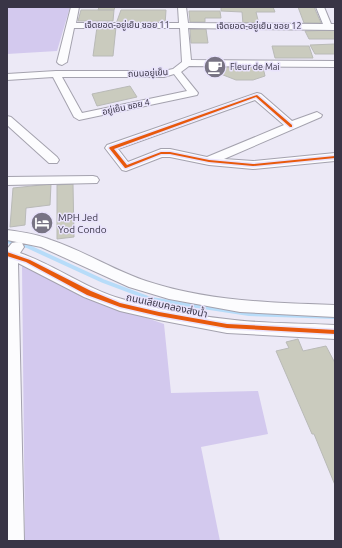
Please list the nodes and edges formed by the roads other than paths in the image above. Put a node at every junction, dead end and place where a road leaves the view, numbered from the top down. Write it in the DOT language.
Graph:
graph roads {
  1 [pos="75,7"];
  2 [pos="182,7"];
  3 [pos="320,7"];
  4 [pos="70,25"];
  5 [pos="184,26"];
  6 [pos="331,27"];
  7 [pos="62,62"];
  8 [pos="187,63"];
  9 [pos="335,64"];
  10 [pos="176,71"];
  11 [pos="56,74"];
  12 [pos="7,77"];
  13 [pos="317,115"];
  14 [pos="10,124"];
  15 [pos="291,126"];
  16 [pos="335,156"];
  17 [pos="53,160"];
  18 [pos="209,161"];
  19 [pos="93,180"];
  20 [pos="7,181"];
  21 [pos="7,235"];
  22 [pos="25,237"];
  23 [pos="9,254"];
  24 [pos="335,311"];
  25 [pos="333,336"];
  26 [pos="14,541"];
  1 -- 4 [label="street"];
  2 -- 5 [label="street"];
  3 -- 6 [label="street"];
  4 -- 5 [label="street, เจ็ดยอด-อยู่เย็น ซอย 11"];
  4 -- 7 [label="street"];
  5 -- 6 [label="street, เจ็ดยอด-อยู่เย็น ซอย 12"];
  5 -- 8 [label="street"];
  8 -- 9 [label="street"];
  8 -- 10 [label="street, ถนนอยู่เย็น"];
  10 -- 11 [label="street, ถนนอยู่เย็น"];
  10 -- 11 [label="street, อยู่เย็น ซอย 4"];
  11 -- 12 [label="street, ถนนอยู่เย็น"];
  13 -- 15 [label="street"];
  14 -- 17 [label="street"];
  15 -- 18 [label="street"];
  15 -- 18 [label="street"];
  16 -- 18 [label="street"];
  19 -- 20 [label="street"];
  21 -- 22 [label="street, ถนนเลียบคลองส่งน้ำ"];
  22 -- 23 [label="street"];
  22 -- 24 [label="street, ถนนเลียบคลองส่งน้ำ"];
  23 -- 25 [label="street, ถนนเลียบคลองส่งน้ำ"];
  23 -- 26 [label="street"];
}
